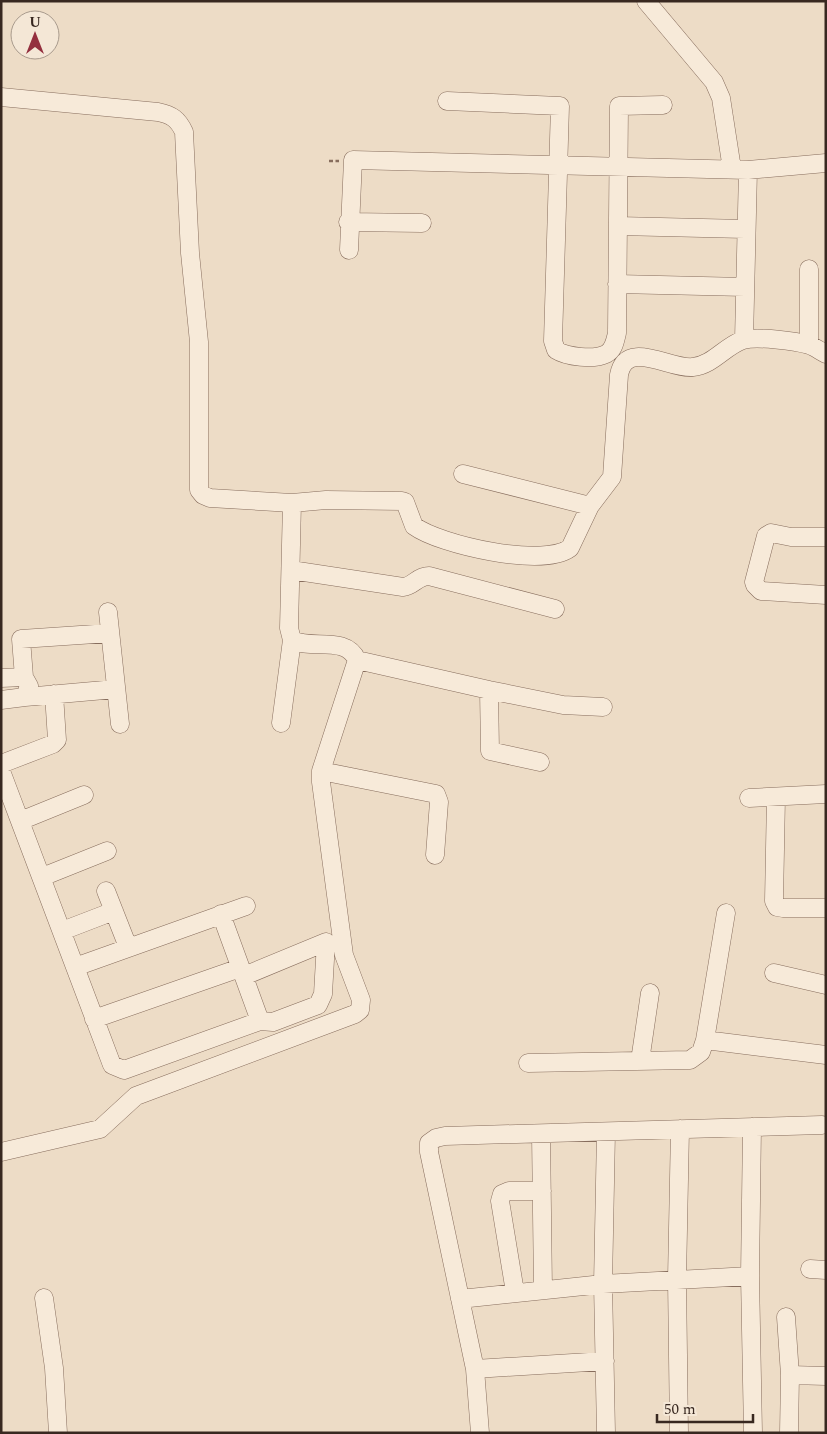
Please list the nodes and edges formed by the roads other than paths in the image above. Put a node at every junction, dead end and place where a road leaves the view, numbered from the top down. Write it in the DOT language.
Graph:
graph roads {
  1 [pos="646,1"];
  2 [pos="1,97"];
  3 [pos="447,101"];
  4 [pos="663,105"];
  5 [pos="826,163"];
  6 [pos="559,165"];
  7 [pos="619,166"];
  8 [pos="740,170"];
  9 [pos="348,222"];
  10 [pos="422,223"];
  11 [pos="618,226"];
  12 [pos="744,229"];
  13 [pos="349,250"];
  14 [pos="809,269"];
  15 [pos="617,284"];
  16 [pos="745,287"];
  17 [pos="744,340"];
  18 [pos="809,345"];
  19 [pos="826,354"];
  20 [pos="463,474"];
  21 [pos="292,503"];
  22 [pos="590,506"];
  23 [pos="826,537"];
  24 [pos="291,570"];
  25 [pos="826,595"];
  26 [pos="555,609"];
  27 [pos="108,612"];
  28 [pos="110,633"];
  29 [pos="292,640"];
  30 [pos="357,660"];
  31 [pos="24,677"];
  32 [pos="1,678"];
  33 [pos="116,689"];
  34 [pos="489,690"];
  35 [pos="54,694"];
  36 [pos="25,697"];
  37 [pos="1,700"];
  38 [pos="603,707"];
  39 [pos="281,723"];
  40 [pos="120,724"];
  41 [pos="540,762"];
  42 [pos="1,764"];
  43 [pos="1,771"];
  44 [pos="321,771"];
  45 [pos="826,794"];
  46 [pos="84,795"];
  47 [pos="776,797"];
  48 [pos="748,798"];
  49 [pos="20,821"];
  50 [pos="107,851"];
  51 [pos="435,855"];
  52 [pos="42,877"];
  53 [pos="106,891"];
  54 [pos="246,906"];
  55 [pos="826,908"];
  56 [pos="114,911"];
  57 [pos="726,912"];
  58 [pos="221,914"];
  59 [pos="62,931"];
  60 [pos="128,947"];
  61 [pos="76,967"];
  62 [pos="242,972"];
  63 [pos="774,973"];
  64 [pos="826,986"];
  65 [pos="650,992"];
  66 [pos="94,1019"];
  67 [pos="260,1021"];
  68 [pos="705,1040"];
  69 [pos="826,1055"];
  70 [pos="640,1061"];
  71 [pos="528,1063"];
  72 [pos="822,1125"];
  73 [pos="752,1127"];
  74 [pos="680,1129"];
  75 [pos="606,1132"];
  76 [pos="541,1134"];
  77 [pos="1,1152"];
  78 [pos="542,1191"];
  79 [pos="750,1276"];
  80 [pos="677,1279"];
  81 [pos="603,1284"];
  82 [pos="543,1290"];
  83 [pos="515,1292"];
  84 [pos="44,1298"];
  85 [pos="460,1299"];
  86 [pos="786,1317"];
  87 [pos="605,1361"];
  88 [pos="475,1369"];
  89 [pos="790,1375"];
  90 [pos="826,1376"];
  91 [pos="58,1433"];
  92 [pos="480,1433"];
  93 [pos="606,1433"];
  94 [pos="679,1433"];
  95 [pos="753,1433"];
  96 [pos="789,1433"];
  1 -- 8 [label="street"];
  2 -- 21 [label="street"];
  3 -- 6 [label="street"];
  4 -- 7 [label="street"];
  5 -- 8 [label="street"];
  6 -- 7 [label="street"];
  6 -- 9 [label="street"];
  6 -- 15 [label="street"];
  7 -- 8 [label="street"];
  7 -- 11 [label="street"];
  8 -- 12 [label="street"];
  9 -- 10 [label="street"];
  9 -- 13 [label="street"];
  11 -- 12 [label="street"];
  11 -- 15 [label="street"];
  12 -- 16 [label="street"];
  14 -- 18 [label="street"];
  15 -- 16 [label="street"];
  16 -- 17 [label="street"];
  17 -- 18 [label="street"];
  17 -- 22 [label="street"];
  18 -- 19 [label="street"];
  20 -- 22 [label="street"];
  21 -- 22 [label="street"];
  21 -- 24 [label="street"];
  23 -- 25 [label="street"];
  24 -- 26 [label="street"];
  24 -- 29 [label="street"];
  27 -- 28 [label="street"];
  28 -- 31 [label="street"];
  28 -- 33 [label="street"];
  29 -- 30 [label="street"];
  29 -- 39 [label="street"];
  30 -- 34 [label="street"];
  30 -- 44 [label="street"];
  31 -- 32 [label="street"];
  31 -- 36 [label="street"];
  33 -- 35 [label="street"];
  33 -- 40 [label="street"];
  34 -- 38 [label="street"];
  34 -- 41 [label="street"];
  35 -- 36 [label="street"];
  35 -- 42 [label="street"];
  36 -- 37 [label="street"];
  43 -- 49 [label="street"];
  44 -- 51 [label="street"];
  44 -- 77 [label="street"];
  45 -- 47 [label="street"];
  46 -- 49 [label="street"];
  47 -- 48 [label="street"];
  47 -- 55 [label="street"];
  49 -- 52 [label="street"];
  50 -- 52 [label="street"];
  52 -- 59 [label="street"];
  53 -- 56 [label="street"];
  54 -- 58 [label="street"];
  56 -- 59 [label="street"];
  56 -- 60 [label="street"];
  57 -- 68 [label="street"];
  58 -- 60 [label="street"];
  58 -- 62 [label="street"];
  59 -- 61 [label="street"];
  60 -- 61 [label="street"];
  61 -- 66 [label="street"];
  62 -- 66 [label="street"];
  62 -- 67 [label="street"];
  62 -- 67 [label="street"];
  63 -- 64 [label="street"];
  65 -- 70 [label="street"];
  66 -- 67 [label="street"];
  68 -- 69 [label="street"];
  68 -- 70 [label="street"];
  70 -- 71 [label="street"];
  72 -- 73 [label="street"];
  73 -- 74 [label="street"];
  73 -- 79 [label="street"];
  74 -- 75 [label="street"];
  74 -- 80 [label="street"];
  75 -- 76 [label="street"];
  75 -- 81 [label="street"];
  76 -- 78 [label="street"];
  76 -- 85 [label="street"];
  78 -- 82 [label="street"];
  78 -- 83 [label="street"];
  79 -- 80 [label="street"];
  79 -- 95 [label="street"];
  80 -- 81 [label="street"];
  80 -- 94 [label="street"];
  81 -- 82 [label="street"];
  81 -- 87 [label="street"];
  82 -- 83 [label="street"];
  83 -- 85 [label="street"];
  84 -- 91 [label="street"];
  85 -- 88 [label="street"];
  86 -- 89 [label="street"];
  87 -- 88 [label="street"];
  87 -- 93 [label="street"];
  88 -- 92 [label="street"];
  89 -- 90 [label="street"];
  89 -- 96 [label="street"];
}
